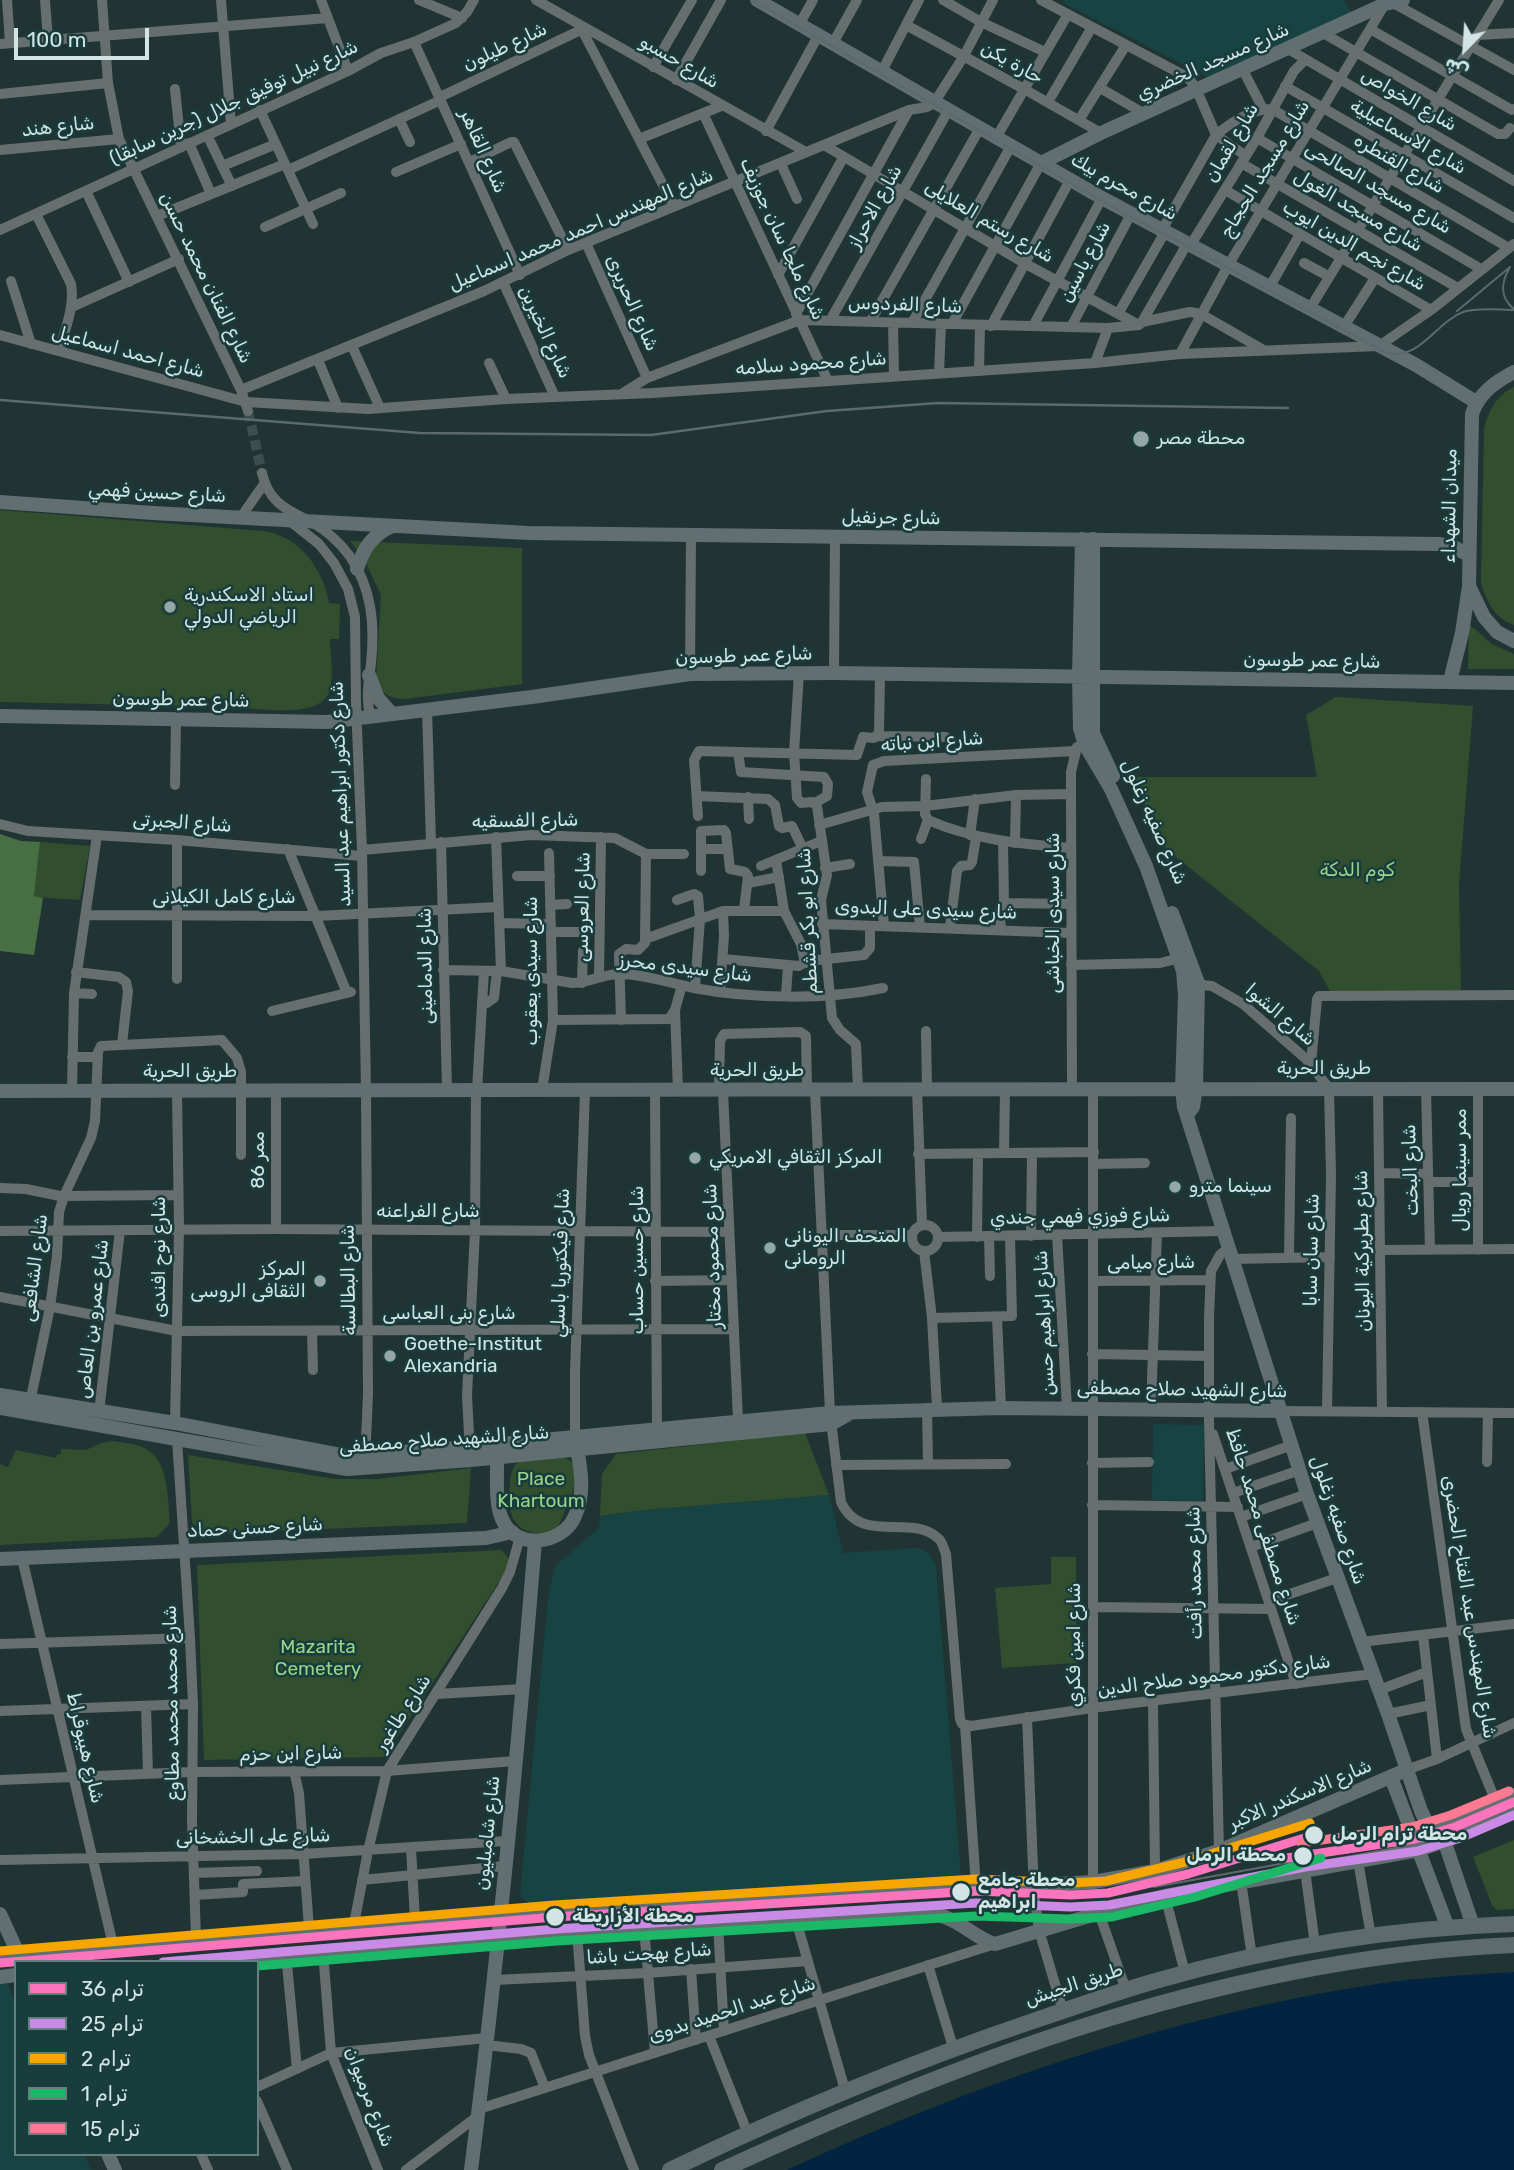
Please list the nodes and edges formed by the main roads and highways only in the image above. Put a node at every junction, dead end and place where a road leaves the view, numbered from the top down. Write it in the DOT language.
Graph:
graph roads {
  1 [pos="757,0"];
  2 [pos="1394,2"];
  3 [pos="1041,163"];
  4 [pos="1514,372"];
  5 [pos="1476,402"];
  6 [pos="0,502"];
  7 [pos="311,522"];
  8 [pos="392,525"];
  9 [pos="1088,539"];
  10 [pos="1468,555"];
  11 [pos="357,569"];
  12 [pos="1469,586"];
  13 [pos="1514,640"];
  14 [pos="369,675"];
  15 [pos="1086,677"];
  16 [pos="1450,681"];
  17 [pos="1514,683"];
  18 [pos="391,713"];
  19 [pos="0,716"];
  20 [pos="1189,1088"];
  21 [pos="1514,1089"];
  22 [pos="0,1091"];
  23 [pos="0,1395"];
  24 [pos="29,1407"];
  25 [pos="0,1408"];
  26 [pos="1281,1411"];
  27 [pos="831,1418"];
  28 [pos="175,1423"];
  29 [pos="177,1439"];
  30 [pos="576,1443"];
  31 [pos="498,1451"];
  32 [pos="365,1462"];
  33 [pos="522,1537"];
  34 [pos="0,1559"];
  35 [pos="1406,1770"];
  36 [pos="1391,1777"];
  37 [pos="1514,1795"];
  38 [pos="1514,1812"];
  39 [pos="1432,1827"];
  40 [pos="1413,1835"];
  41 [pos="1445,1842"];
  42 [pos="1419,1850"];
  43 [pos="1452,1862"];
  44 [pos="1427,1870"];
  45 [pos="0,1914"];
  46 [pos="499,1914"];
  47 [pos="1514,1924"];
  48 [pos="1473,1926"];
  49 [pos="1448,1928"];
  50 [pos="496,1939"];
  51 [pos="1514,1945"];
  52 [pos="1475,1948"];
  53 [pos="0,1955"];
  54 [pos="19,1957"];
  55 [pos="221,1960"];
  56 [pos="813,2105"];
  57 [pos="772,2123"];
  58 [pos="821,2125"];
  59 [pos="781,2143"];
  60 [pos="471,2170"];
  61 [pos="670,2170"];
  62 [pos="722,2170"];
  1 -- 3 [label="main road, شارع محرم بيك"];
  2 -- 3 [label="main road, شارع مسجد الخضري"];
  3 -- 5 [label="main road, شارع محرم بيك"];
  4 -- 5 [label="main road"];
  5 -- 10 [label="main road, ميدان الشهداء"];
  6 -- 7 [label="main road, شارع حسين فهمي"];
  7 -- 8 [label="main road, شارع جرنفيل"];
  8 -- 9 [label="main road, شارع جرنفيل"];
  8 -- 11 [label="main road"];
  9 -- 10 [label="main road, شارع جرنفيل"];
  9 -- 15 [label="main road, شارع صفيه زغلول"];
  10 -- 12 [label="main road, ميدان الشهداء"];
  12 -- 13 [label="main road, ميدان الشهداء"];
  12 -- 16 [label="main road"];
  14 -- 18 [label="main road"];
  15 -- 16 [label="main road, شارع عمر طوسون"];
  15 -- 18 [label="main road, شارع عمر طوسون"];
  15 -- 20 [label="main road, شارع صفيه زغلول"];
  16 -- 17 [label="main road, شارع عمر طوسون"];
  18 -- 19 [label="main road, شارع عمر طوسون"];
  20 -- 21 [label="main road, طريق الحرية"];
  20 -- 22 [label="main road, طريق الحرية"];
  20 -- 26 [label="main road, شارع صفيه زغلول"];
  23 -- 24 [label="main road, شارع الشهيد صلاح مصطفى"];
  24 -- 25 [label="main road, شارع الشهيد صلاح مصطفى"];
  24 -- 28 [label="main road, شارع الشهيد صلاح مصطفى"];
  24 -- 29 [label="main road, شارع الشهيد صلاح مصطفى"];
  26 -- 27 [label="main road, شارع الشهيد صلاح مصطفى"];
  26 -- 35 [label="main road, شارع صفيه زغلول"];
  27 -- 30 [label="main road, شارع الشهيد صلاح مصطفى"];
  27 -- 30 [label="main road, شارع الشهيد صلاح مصطفى"];
  28 -- 29 [label="main road"];
  28 -- 32 [label="main road, شارع الشهيد صلاح مصطفى"];
  29 -- 32 [label="main road, شارع الشهيد صلاح مصطفى"];
  30 -- 31 [label="main road, شارع الشهيد صلاح مصطفى"];
  30 -- 33 [label="main road"];
  31 -- 32 [label="main road, شارع الشهيد صلاح مصطفى"];
  31 -- 33 [label="main road"];
  33 -- 34 [label="main road, شارع حسنى حماد"];
  33 -- 46 [label="main road, شارع شامبليون"];
  35 -- 36 [label="main road, شارع الاسكندر الاكبر"];
  35 -- 39 [label="main road, شارع صفيه زغلول"];
  36 -- 40 [label="main road"];
  36 -- 46 [label="main road, شارع الاسكندر الاكبر"];
  37 -- 39 [label="main road"];
  38 -- 41 [label="main road"];
  39 -- 40 [label="main road"];
  39 -- 41 [label="main road, شارع صفيه زغلول"];
  40 -- 42 [label="main road"];
  41 -- 42 [label="main road"];
  41 -- 43 [label="main road, شارع صفيه زغلول"];
  42 -- 44 [label="main road"];
  42 -- 50 [label="main road"];
  43 -- 44 [label="main road"];
  43 -- 48 [label="main road, شارع صفيه زغلول"];
  44 -- 49 [label="main road"];
  45 -- 54 [label="main road"];
  46 -- 50 [label="main road, شارع شامبليون"];
  46 -- 54 [label="main road, شارع الاسكندر الاكبر"];
  47 -- 48 [label="highway, طريق الجيش"];
  48 -- 49 [label="highway, طريق الجيش"];
  48 -- 52 [label="highway"];
  49 -- 56 [label="highway, طريق الجيش"];
  50 -- 55 [label="main road"];
  50 -- 60 [label="main road, شارع شامبليون"];
  51 -- 52 [label="highway"];
  52 -- 58 [label="highway"];
  53 -- 54 [label="main road, شارع الاسكندر الاكبر"];
  56 -- 57 [label="highway, طريق الجيش"];
  56 -- 58 [label="highway"];
  57 -- 59 [label="highway"];
  57 -- 61 [label="highway, طريق الجيش"];
  58 -- 59 [label="highway"];
  59 -- 62 [label="highway"];
}
